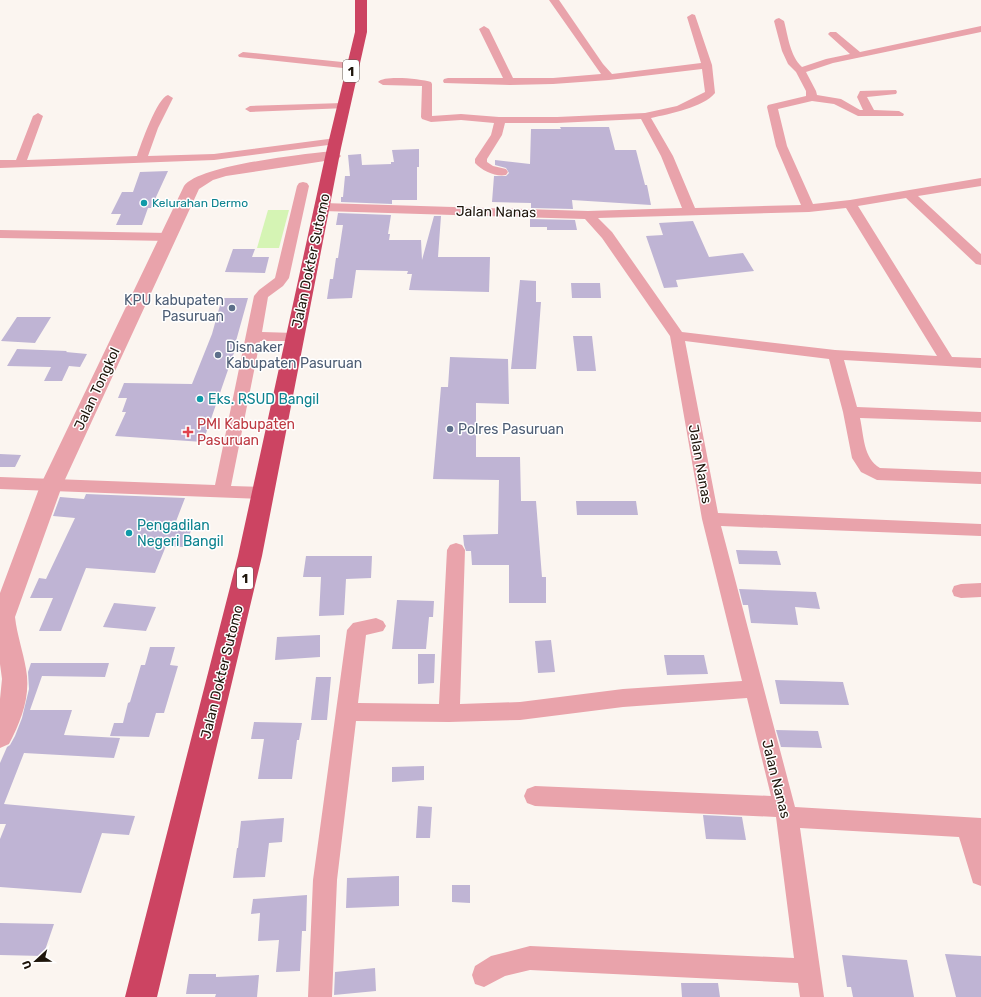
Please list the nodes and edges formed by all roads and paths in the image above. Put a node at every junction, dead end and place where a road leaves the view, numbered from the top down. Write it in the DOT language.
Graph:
graph roads {
  1 [pos="361,0"];
  2 [pos="554,0"];
  3 [pos="692,17"];
  4 [pos="779,21"];
  5 [pos="484,29"];
  6 [pos="981,29"];
  7 [pos="833,34"];
  8 [pos="855,52"];
  9 [pos="244,55"];
  10 [pos="352,66"];
  11 [pos="706,66"];
  12 [pos="798,69"];
  13 [pos="609,77"];
  14 [pos="448,81"];
  15 [pos="383,82"];
  16 [pos="510,82"];
  17 [pos="892,92"];
  18 [pos="168,98"];
  19 [pos="812,98"];
  20 [pos="344,106"];
  21 [pos="250,109"];
  22 [pos="871,114"];
  23 [pos="899,114"];
  24 [pos="38,116"];
  25 [pos="648,119"];
  26 [pos="499,126"];
  27 [pos="334,148"];
  28 [pos="141,160"];
  29 [pos="0,164"];
  30 [pos="20,164"];
  31 [pos="502,172"];
  32 [pos="981,182"];
  33 [pos="304,186"];
  34 [pos="908,194"];
  35 [pos="850,204"];
  36 [pos="323,207"];
  37 [pos="809,208"];
  38 [pos="690,212"];
  39 [pos="588,215"];
  40 [pos="0,234"];
  41 [pos="169,236"];
  42 [pos="981,261"];
  43 [pos="254,336"];
  44 [pos="677,336"];
  45 [pos="295,337"];
  46 [pos="834,355"];
  47 [pos="948,362"];
  48 [pos="981,363"];
  49 [pos="852,412"];
  50 [pos="981,417"];
  51 [pos="981,478"];
  52 [pos="0,483"];
  53 [pos="52,486"];
  54 [pos="222,491"];
  55 [pos="262,493"];
  56 [pos="711,519"];
  57 [pos="981,530"];
  58 [pos="456,550"];
  59 [pos="981,590"];
  60 [pos="961,591"];
  61 [pos="376,626"];
  62 [pos="754,689"];
  63 [pos="346,712"];
  64 [pos="449,713"];
  65 [pos="0,736"];
  66 [pos="535,796"];
  67 [pos="785,812"];
  68 [pos="974,828"];
  69 [pos="981,875"];
  70 [pos="808,971"];
  71 [pos="484,975"];
  72 [pos="141,997"];
  73 [pos="320,997"];
  74 [pos="812,997"];
  1 -- 10 [label="highway, 1"];
  2 -- 13 [label="street"];
  3 -- 11 [label="street"];
  4 -- 12 [label="street"];
  5 -- 16 [label="street"];
  6 -- 8 [label="street"];
  7 -- 8 [label="street"];
  8 -- 12 [label="street"];
  9 -- 10 [label="street"];
  10 -- 20 [label="highway, 1"];
  11 -- 13 [label="street"];
  11 -- 25 [label="street"];
  12 -- 19 [label="street"];
  13 -- 16 [label="street"];
  14 -- 16 [label="street"];
  15 -- 26 [label="street"];
  17 -- 22 [label="street"];
  18 -- 28 [label="street"];
  19 -- 22 [label="street"];
  19 -- 37 [label="street"];
  20 -- 21 [label="street"];
  20 -- 27 [label="highway, 1"];
  22 -- 23 [label="street"];
  24 -- 30 [label="street"];
  25 -- 26 [label="street"];
  25 -- 38 [label="street"];
  26 -- 31 [label="street"];
  27 -- 28 [label="street"];
  27 -- 36 [label="highway, Jalan Dokter Sutomo / 1"];
  27 -- 41 [label="street, Jalan Tongkol"];
  28 -- 30 [label="street"];
  29 -- 30 [label="street"];
  32 -- 34 [label="street"];
  33 -- 43 [label="street"];
  34 -- 35 [label="street"];
  34 -- 42 [label="street"];
  35 -- 37 [label="street"];
  35 -- 47 [label="street"];
  36 -- 39 [label="street, Jalan Nanas"];
  36 -- 45 [label="highway, Jalan Dokter Sutomo / 1"];
  37 -- 38 [label="street"];
  38 -- 39 [label="street"];
  39 -- 44 [label="street, Jalan Nanas"];
  40 -- 41 [label="street"];
  41 -- 53 [label="street, Jalan Tongkol"];
  43 -- 45 [label="street"];
  43 -- 54 [label="street"];
  44 -- 46 [label="street"];
  44 -- 56 [label="street, Jalan Nanas"];
  45 -- 55 [label="highway, Jalan Dokter Sutomo / 1"];
  46 -- 47 [label="street"];
  46 -- 49 [label="street"];
  47 -- 48 [label="street"];
  49 -- 50 [label="street"];
  49 -- 51 [label="street"];
  52 -- 53 [label="street"];
  53 -- 54 [label="street"];
  53 -- 65 [label="street, Jalan Tongkol"];
  54 -- 55 [label="street"];
  55 -- 72 [label="highway, Jalan Dokter Sutomo / 1"];
  56 -- 57 [label="street"];
  56 -- 62 [label="street, Jalan Nanas"];
  58 -- 64 [label="street"];
  59 -- 60 [label="street"];
  61 -- 63 [label="street"];
  62 -- 64 [label="street"];
  62 -- 67 [label="street, Jalan Nanas"];
  63 -- 64 [label="street"];
  63 -- 73 [label="street"];
  66 -- 67 [label="street"];
  67 -- 68 [label="street"];
  67 -- 70 [label="street, Jalan Nanas"];
  68 -- 69 [label="street"];
  70 -- 71 [label="street"];
  70 -- 74 [label="street, Jalan Nanas"];
}
